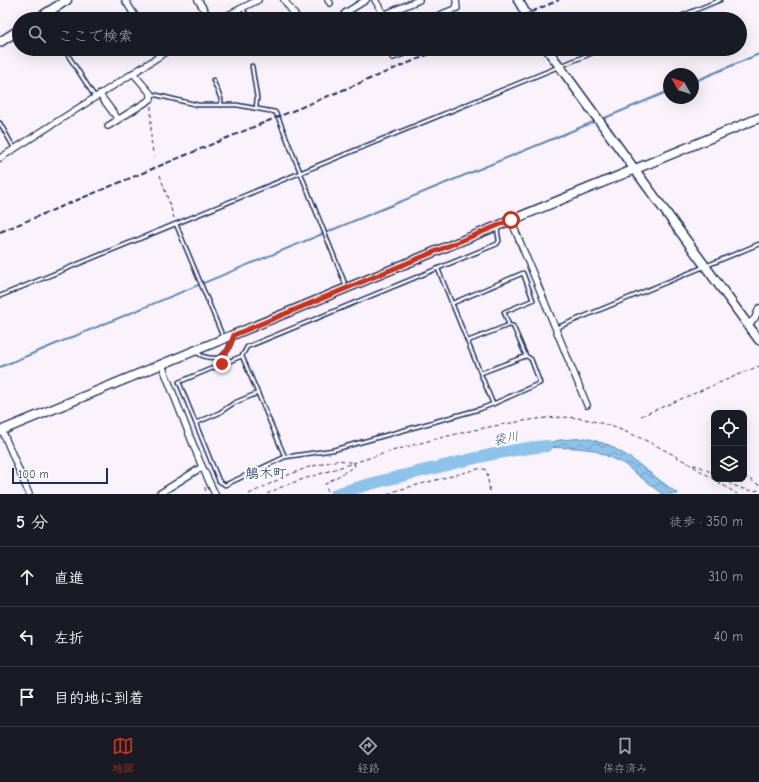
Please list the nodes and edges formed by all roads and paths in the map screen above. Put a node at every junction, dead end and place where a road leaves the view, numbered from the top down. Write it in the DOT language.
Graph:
graph roads {
  1 [pos="67,0"];
  2 [pos="125,0"];
  3 [pos="198,0"];
  4 [pos="258,0"];
  5 [pos="284,0"];
  6 [pos="366,0"];
  7 [pos="375,0"];
  8 [pos="419,0"];
  9 [pos="456,0"];
  10 [pos="518,0"];
  11 [pos="720,0"];
  12 [pos="242,8"];
  13 [pos="53,12"];
  14 [pos="133,12"];
  15 [pos="206,12"];
  16 [pos="234,12"];
  17 [pos="244,12"];
  18 [pos="293,12"];
  19 [pos="347,12"];
  20 [pos="382,12"];
  21 [pos="391,12"];
  22 [pos="447,12"];
  23 [pos="525,12"];
  24 [pos="691,12"];
  25 [pos="12,34"];
  26 [pos="0,42"];
  27 [pos="69,56"];
  28 [pos="159,56"];
  29 [pos="552,56"];
  30 [pos="585,56"];
  31 [pos="252,66"];
  32 [pos="559,67"];
  33 [pos="133,73"];
  34 [pos="214,80"];
  35 [pos="98,96"];
  36 [pos="151,97"];
  37 [pos="221,105"];
  38 [pos="256,108"];
  39 [pos="759,118"];
  40 [pos="118,119"];
  41 [pos="0,123"];
  42 [pos="108,126"];
  43 [pos="14,149"];
  44 [pos="0,158"];
  45 [pos="154,159"];
  46 [pos="635,168"];
  47 [pos="300,172"];
  48 [pos="160,175"];
  49 [pos="511,220"];
  50 [pos="176,224"];
  51 [pos="496,226"];
  52 [pos="759,244"];
  53 [pos="706,266"];
  54 [pos="438,269"];
  55 [pos="346,288"];
  56 [pos="0,296"];
  57 [pos="453,303"];
  58 [pos="759,308"];
  59 [pos="508,325"];
  60 [pos="748,325"];
  61 [pos="556,328"];
  62 [pos="234,335"];
  63 [pos="224,339"];
  64 [pos="759,340"];
  65 [pos="468,341"];
  66 [pos="195,351"];
  67 [pos="242,356"];
  68 [pos="526,356"];
  69 [pos="220,358"];
  70 [pos="222,364"];
  71 [pos="162,365"];
  72 [pos="759,366"];
  73 [pos="481,373"];
  74 [pos="258,393"];
  75 [pos="492,404"];
  76 [pos="587,405"];
  77 [pos="641,416"];
  78 [pos="196,423"];
  79 [pos="1,429"];
  80 [pos="285,457"];
  81 [pos="354,463"];
  82 [pos="692,465"];
  83 [pos="202,467"];
  84 [pos="711,472"];
  85 [pos="747,478"];
  86 [pos="729,482"];
  87 [pos="759,485"];
  88 [pos="759,490"];
  89 [pos="29,494"];
  90 [pos="159,494"];
  91 [pos="215,494"];
  92 [pos="249,494"];
  93 [pos="267,494"];
  94 [pos="329,494"];
  95 [pos="388,494"];
  96 [pos="490,494"];
  97 [pos="736,494"];
  1 -- 13 [label="street"];
  2 -- 14 [label="street"];
  3 -- 15 [label="street"];
  4 -- 12 [label="street"];
  5 -- 18 [label="street"];
  6 -- 19 [label="street"];
  7 -- 20 [label="street"];
  8 -- 21 [label="street"];
  9 -- 22 [label="street"];
  10 -- 23 [label="street"];
  11 -- 24 [label="lane"];
  12 -- 16 [label="street"];
  12 -- 17 [label="lane"];
  25 -- 26 [label="street"];
  27 -- 35 [label="lane"];
  28 -- 33 [label="street"];
  29 -- 32 [label="street"];
  30 -- 32 [label="lane"];
  31 -- 38 [label="lane"];
  32 -- 46 [label="street"];
  32 -- 47 [label="lane"];
  33 -- 35 [label="street"];
  33 -- 36 [label="street"];
  34 -- 37 [label="lane"];
  35 -- 40 [label="street"];
  35 -- 43 [label="street"];
  36 -- 37 [label="lane"];
  36 -- 40 [label="street"];
  36 -- 45 [label="path"];
  37 -- 38 [label="lane"];
  38 -- 47 [label="lane"];
  39 -- 46 [label="street"];
  40 -- 42 [label="street"];
  41 -- 43 [label="lane"];
  43 -- 44 [label="street"];
  46 -- 49 [label="street"];
  46 -- 53 [label="street"];
  47 -- 50 [label="lane"];
  47 -- 55 [label="lane"];
  48 -- 50 [label="path"];
  49 -- 51 [label="street"];
  49 -- 61 [label="street"];
  50 -- 56 [label="lane"];
  50 -- 63 [label="lane"];
  51 -- 54 [label="lane"];
  51 -- 55 [label="street"];
  52 -- 53 [label="lane"];
  53 -- 60 [label="street"];
  53 -- 61 [label="lane"];
  54 -- 57 [label="lane"];
  54 -- 67 [label="lane"];
  55 -- 62 [label="street"];
  57 -- 59 [label="lane"];
  57 -- 65 [label="lane"];
  58 -- 60 [label="street"];
  59 -- 65 [label="lane"];
  59 -- 68 [label="lane"];
  60 -- 64 [label="street"];
  61 -- 76 [label="street"];
  62 -- 63 [label="street"];
  62 -- 69 [label="lane"];
  63 -- 66 [label="street"];
  65 -- 73 [label="lane"];
  66 -- 69 [label="lane"];
  66 -- 71 [label="street"];
  67 -- 70 [label="lane"];
  67 -- 74 [label="lane"];
  68 -- 73 [label="lane"];
  68 -- 75 [label="lane"];
  69 -- 70 [label="lane"];
  70 -- 78 [label="lane"];
  71 -- 79 [label="street"];
  71 -- 83 [label="street"];
  72 -- 77 [label="path"];
  73 -- 75 [label="lane"];
  74 -- 78 [label="lane"];
  74 -- 80 [label="lane"];
  75 -- 80 [label="lane"];
  78 -- 80 [label="lane"];
  79 -- 89 [label="street"];
  81 -- 82 [label="path"];
  81 -- 92 [label="path"];
  81 -- 93 [label="path"];
  81 -- 94 [label="path"];
  82 -- 84 [label="path"];
  82 -- 97 [label="path"];
  83 -- 90 [label="street"];
  83 -- 91 [label="street"];
  85 -- 87 [label="path"];
  86 -- 88 [label="path"];
  95 -- 96 [label="path"];
}
